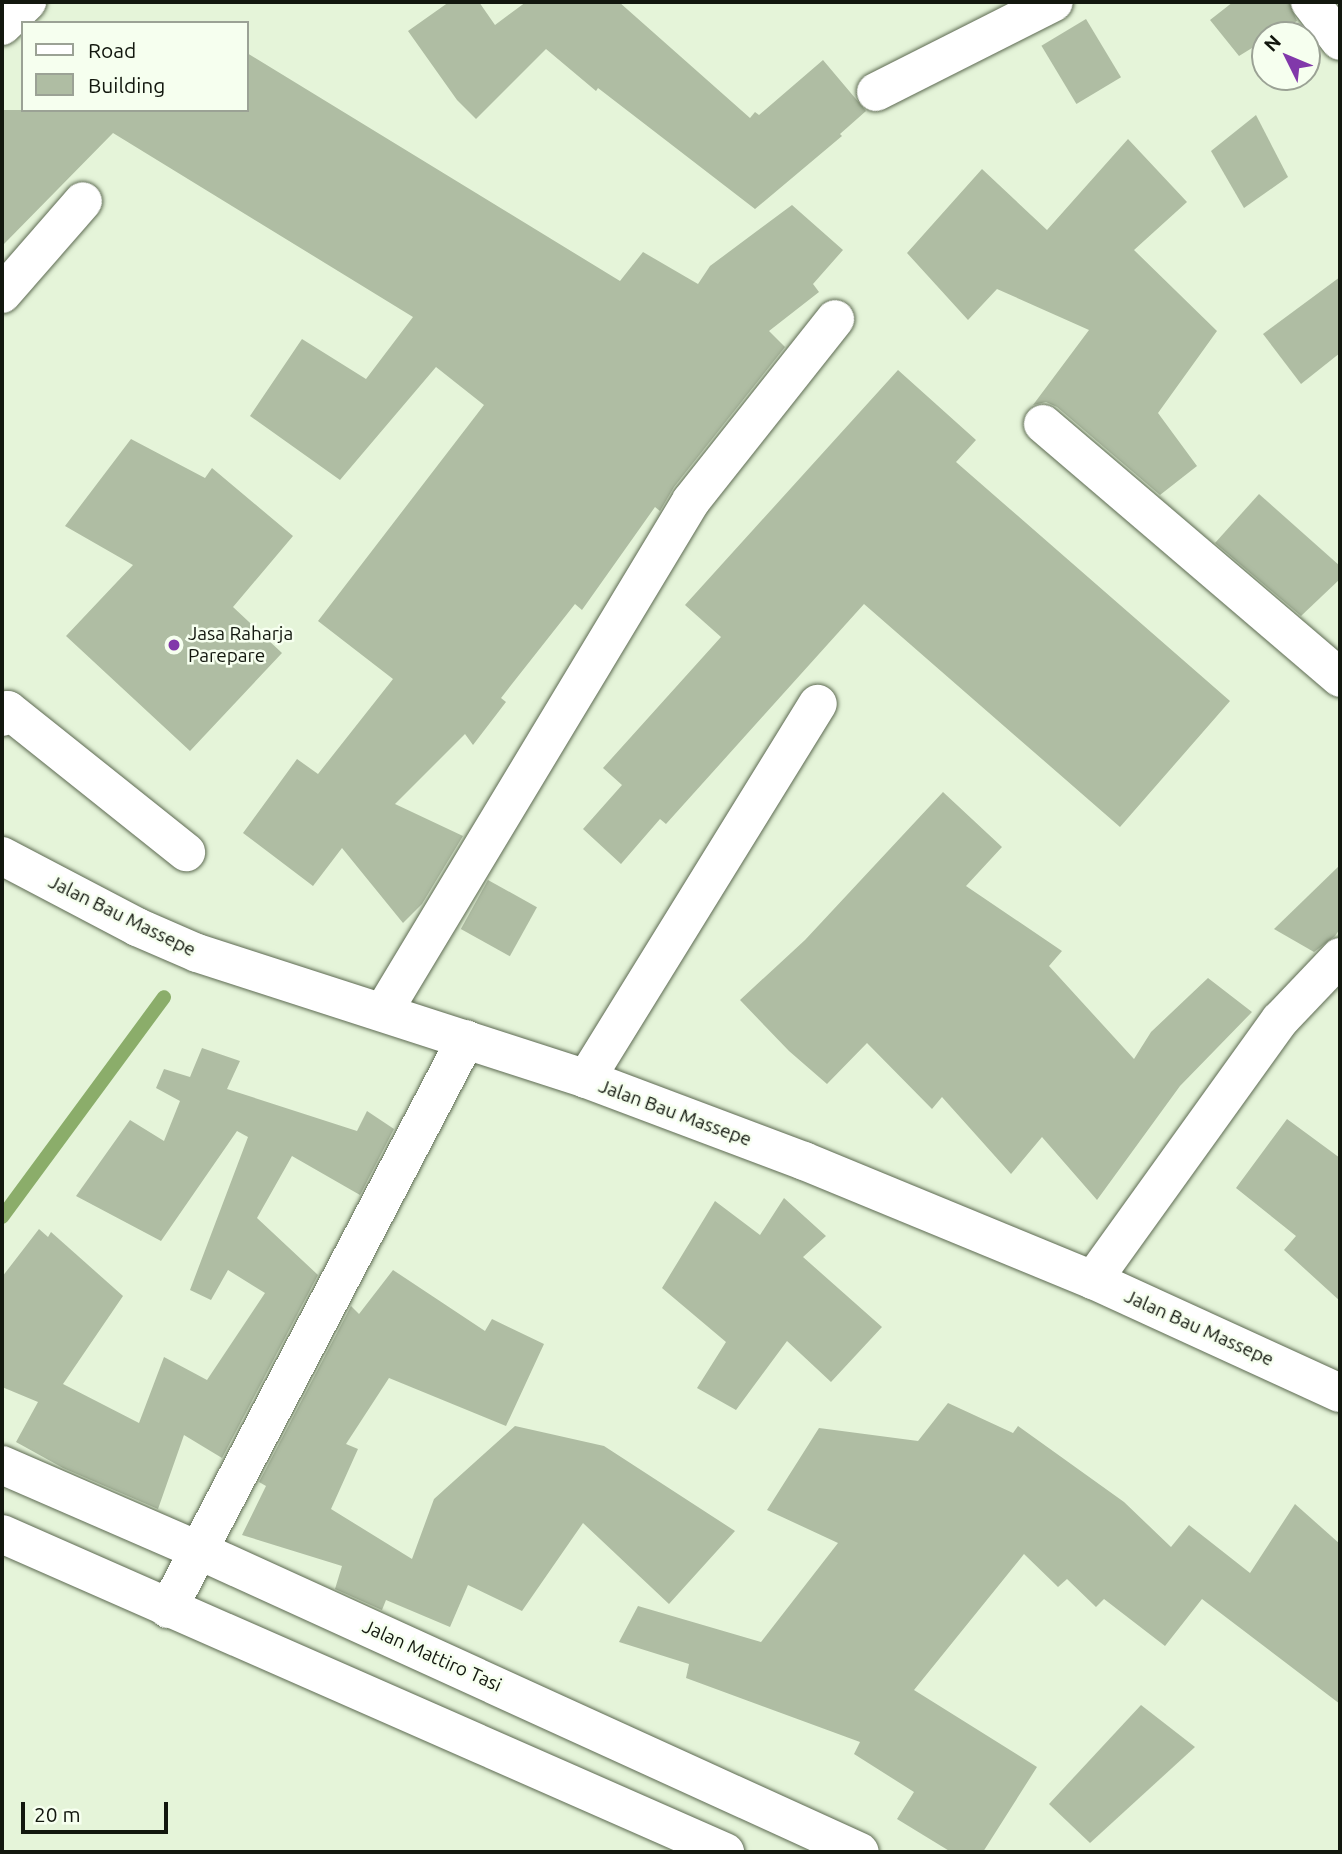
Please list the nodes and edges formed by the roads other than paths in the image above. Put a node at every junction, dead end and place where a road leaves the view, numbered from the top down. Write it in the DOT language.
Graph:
graph roads {
  1 [pos="27,2"];
  2 [pos="1054,2"];
  3 [pos="1310,2"];
  4 [pos="2,26"];
  5 [pos="1340,41"];
  6 [pos="876,92"];
  7 [pos="83,201"];
  8 [pos="2,294"];
  9 [pos="835,319"];
  10 [pos="1043,424"];
  11 [pos="1340,678"];
  12 [pos="818,704"];
  13 [pos="2,717"];
  14 [pos="186,852"];
  15 [pos="2,856"];
  16 [pos="1340,957"];
  17 [pos="383,1012"];
  18 [pos="466,1039"];
  19 [pos="586,1079"];
  20 [pos="1093,1280"];
  21 [pos="1340,1393"];
  22 [pos="2,1465"];
  23 [pos="2,1534"];
  24 [pos="200,1550"];
  25 [pos="168,1609"];
  26 [pos="568,1718"];
  27 [pos="542,1773"];
  28 [pos="725,1852"];
  29 [pos="860,1852"];
  1 -- 4 [label="main road"];
  2 -- 6 [label="main road"];
  3 -- 5 [label="main road"];
  7 -- 8 [label="main road"];
  9 -- 17 [label="main road"];
  10 -- 11 [label="main road"];
  12 -- 19 [label="main road"];
  13 -- 14 [label="main road"];
  15 -- 17 [label="main road, Jalan Bau Massepe"];
  16 -- 20 [label="main road"];
  17 -- 18 [label="main road, Jalan Bau Massepe"];
  18 -- 19 [label="main road, Jalan Bau Massepe"];
  18 -- 24 [label="main road"];
  19 -- 20 [label="main road, Jalan Bau Massepe"];
  20 -- 21 [label="main road, Jalan Bau Massepe"];
  22 -- 24 [label="main road, Jalan Mattiro Tasi"];
  23 -- 25 [label="main road"];
  24 -- 25 [label="main road"];
  24 -- 26 [label="main road, Jalan Mattiro Tasi"];
  25 -- 27 [label="main road"];
  26 -- 27 [label="main road"];
  26 -- 29 [label="main road, Jalan Mattiro Tasi"];
  27 -- 28 [label="main road"];
}
